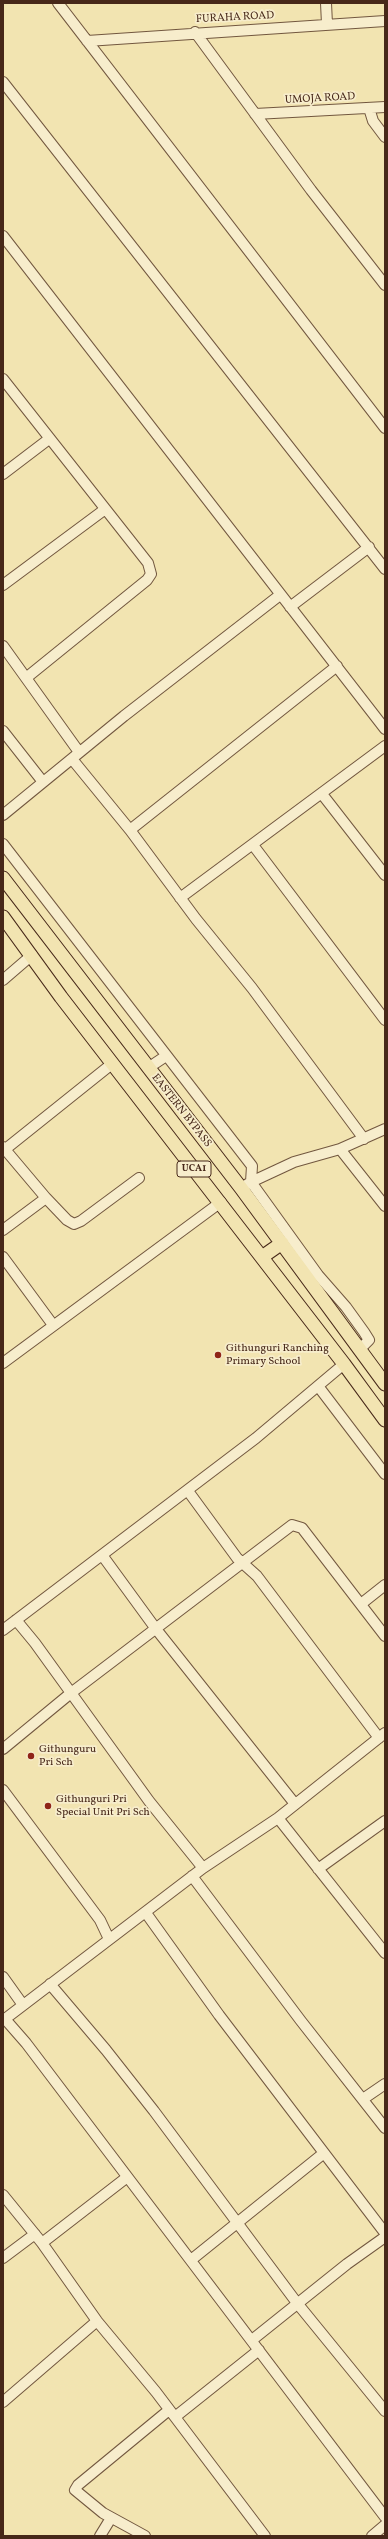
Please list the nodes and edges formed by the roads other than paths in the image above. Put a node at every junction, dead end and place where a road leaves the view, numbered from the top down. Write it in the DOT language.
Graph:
graph roads {
  1 [pos="58,3"];
  2 [pos="326,3"];
  3 [pos="385,21"];
  4 [pos="328,24"];
  5 [pos="196,32"];
  6 [pos="87,41"];
  7 [pos="3,82"];
  8 [pos="385,107"];
  9 [pos="369,108"];
  10 [pos="255,114"];
  11 [pos="385,138"];
  12 [pos="3,236"];
  13 [pos="385,285"];
  14 [pos="3,379"];
  15 [pos="385,428"];
  16 [pos="49,439"];
  17 [pos="3,474"];
  18 [pos="104,510"];
  19 [pos="369,547"];
  20 [pos="385,569"];
  21 [pos="3,585"];
  22 [pos="280,595"];
  23 [pos="290,607"];
  24 [pos="3,646"];
  25 [pos="337,666"];
  26 [pos="26,678"];
  27 [pos="385,729"];
  28 [pos="3,731"];
  29 [pos="385,746"];
  30 [pos="79,752"];
  31 [pos="72,759"];
  32 [pos="43,782"];
  33 [pos="322,794"];
  34 [pos="3,815"];
  35 [pos="130,830"];
  36 [pos="3,844"];
  37 [pos="253,845"];
  38 [pos="385,875"];
  39 [pos="3,878"];
  40 [pos="180,898"];
  41 [pos="3,918"];
  42 [pos="32,955"];
  43 [pos="3,980"];
  44 [pos="385,1020"];
  45 [pos="166,1056"];
  46 [pos="113,1063"];
  47 [pos="148,1068"];
  48 [pos="385,1129"];
  49 [pos="364,1139"];
  50 [pos="4,1149"];
  51 [pos="340,1149"];
  52 [pos="139,1178"];
  53 [pos="246,1185"];
  54 [pos="46,1198"];
  55 [pos="221,1202"];
  56 [pos="385,1206"];
  57 [pos="3,1230"];
  58 [pos="282,1244"];
  59 [pos="3,1257"];
  60 [pos="262,1257"];
  61 [pos="53,1324"];
  62 [pos="359,1350"];
  63 [pos="3,1363"];
  64 [pos="344,1364"];
  65 [pos="385,1384"];
  66 [pos="318,1386"];
  67 [pos="385,1420"];
  68 [pos="385,1474"];
  69 [pos="188,1491"];
  70 [pos="102,1555"];
  71 [pos="244,1563"];
  72 [pos="385,1585"];
  73 [pos="361,1604"];
  74 [pos="16,1620"];
  75 [pos="156,1629"];
  76 [pos="3,1630"];
  77 [pos="385,1636"];
  78 [pos="71,1693"];
  79 [pos="382,1736"];
  80 [pos="3,1749"];
  81 [pos="3,1790"];
  82 [pos="295,1804"];
  83 [pos="278,1818"];
  84 [pos="385,1821"];
  85 [pos="203,1868"];
  86 [pos="318,1869"];
  87 [pos="192,1876"];
  88 [pos="146,1913"];
  89 [pos="109,1939"];
  90 [pos="385,1953"];
  91 [pos="3,1977"];
  92 [pos="50,1984"];
  93 [pos="23,2005"];
  94 [pos="4,2019"];
  95 [pos="385,2084"];
  96 [pos="363,2099"];
  97 [pos="385,2128"];
  98 [pos="324,2153"];
  99 [pos="126,2178"];
  100 [pos="3,2195"];
  101 [pos="237,2223"];
  102 [pos="385,2233"];
  103 [pos="35,2234"];
  104 [pos="42,2243"];
  105 [pos="3,2258"];
  106 [pos="191,2260"];
  107 [pos="297,2303"];
  108 [pos="97,2321"];
  109 [pos="252,2340"];
  110 [pos="259,2350"];
  111 [pos="3,2402"];
  112 [pos="385,2411"];
  113 [pos="172,2414"];
  114 [pos="385,2517"];
  115 [pos="111,2518"];
  116 [pos="385,2525"];
  117 [pos="100,2536"];
  118 [pos="145,2536"];
  119 [pos="265,2536"];
  120 [pos="372,2536"];
  1 -- 6 [label="street"];
  2 -- 4 [label="street"];
  3 -- 4 [label="street, FURAHA ROAD"];
  4 -- 5 [label="street, FURAHA ROAD"];
  5 -- 6 [label="street, FURAHA ROAD"];
  5 -- 10 [label="street"];
  6 -- 15 [label="street"];
  7 -- 19 [label="street"];
  8 -- 9 [label="street, UMOJA ROAD"];
  9 -- 10 [label="street, UMOJA ROAD"];
  9 -- 11 [label="street"];
  10 -- 13 [label="street"];
  12 -- 22 [label="street"];
  14 -- 16 [label="street"];
  16 -- 17 [label="street"];
  16 -- 18 [label="street"];
  18 -- 21 [label="street"];
  18 -- 26 [label="street"];
  19 -- 20 [label="street"];
  19 -- 23 [label="street"];
  22 -- 23 [label="street"];
  22 -- 30 [label="street"];
  23 -- 25 [label="street"];
  24 -- 26 [label="street"];
  25 -- 27 [label="street"];
  25 -- 35 [label="street"];
  26 -- 30 [label="street"];
  28 -- 32 [label="street"];
  29 -- 33 [label="street"];
  30 -- 31 [label="street"];
  31 -- 32 [label="street"];
  31 -- 35 [label="street"];
  32 -- 34 [label="street"];
  33 -- 37 [label="street"];
  33 -- 38 [label="street"];
  35 -- 40 [label="street"];
  36 -- 45 [label="street"];
  37 -- 40 [label="street"];
  37 -- 44 [label="street"];
  39 -- 47 [label="main road, EASTERN BYPASS"];
  40 -- 49 [label="street"];
  41 -- 42 [label="main road, UCA1"];
  42 -- 43 [label="street"];
  42 -- 46 [label="main road, UCA1"];
  45 -- 47 [label="street"];
  45 -- 53 [label="street"];
  46 -- 50 [label="street"];
  46 -- 55 [label="main road, UCA1"];
  47 -- 53 [label="main road, EASTERN BYPASS"];
  48 -- 49 [label="street"];
  49 -- 51 [label="street"];
  50 -- 54 [label="street"];
  51 -- 53 [label="street"];
  51 -- 56 [label="street"];
  52 -- 54 [label="street"];
  53 -- 58 [label="main road, EASTERN BYPASS"];
  53 -- 62 [label="street"];
  54 -- 57 [label="street"];
  55 -- 60 [label="main road, UCA1"];
  55 -- 61 [label="street"];
  58 -- 60 [label="main road"];
  58 -- 62 [label="main road, EASTERN BYPASS"];
  59 -- 61 [label="street"];
  60 -- 64 [label="main road, UCA1"];
  61 -- 63 [label="street"];
  62 -- 65 [label="main road, EASTERN BYPASS"];
  64 -- 66 [label="street"];
  64 -- 67 [label="main road, UCA1"];
  66 -- 68 [label="street"];
  66 -- 69 [label="street"];
  69 -- 70 [label="street"];
  69 -- 71 [label="street"];
  70 -- 74 [label="street"];
  70 -- 75 [label="street"];
  71 -- 73 [label="street"];
  71 -- 75 [label="street"];
  71 -- 79 [label="street"];
  72 -- 73 [label="street"];
  73 -- 77 [label="street"];
  74 -- 76 [label="street"];
  74 -- 78 [label="street"];
  75 -- 78 [label="street"];
  75 -- 82 [label="street"];
  78 -- 80 [label="street"];
  78 -- 85 [label="street"];
  79 -- 82 [label="street"];
  81 -- 89 [label="street"];
  82 -- 83 [label="street"];
  83 -- 85 [label="street"];
  83 -- 86 [label="street"];
  84 -- 86 [label="street"];
  85 -- 87 [label="street"];
  86 -- 90 [label="street"];
  87 -- 88 [label="street"];
  87 -- 96 [label="street"];
  88 -- 89 [label="street"];
  88 -- 98 [label="street"];
  89 -- 92 [label="street"];
  91 -- 93 [label="street"];
  92 -- 93 [label="street"];
  92 -- 101 [label="street"];
  93 -- 94 [label="street"];
  94 -- 99 [label="street"];
  95 -- 96 [label="street"];
  96 -- 97 [label="street"];
  98 -- 101 [label="street"];
  98 -- 102 [label="street"];
  99 -- 104 [label="street"];
  99 -- 106 [label="street"];
  100 -- 103 [label="street"];
  101 -- 106 [label="street"];
  101 -- 107 [label="street"];
  102 -- 107 [label="street"];
  103 -- 104 [label="street"];
  103 -- 105 [label="street"];
  104 -- 108 [label="street"];
  106 -- 109 [label="street"];
  107 -- 109 [label="street"];
  107 -- 112 [label="street"];
  108 -- 111 [label="street"];
  108 -- 113 [label="street"];
  109 -- 110 [label="street"];
  110 -- 113 [label="street"];
  110 -- 114 [label="street"];
  113 -- 115 [label="street"];
  113 -- 119 [label="street"];
  115 -- 117 [label="street"];
  115 -- 118 [label="street"];
  116 -- 120 [label="street"];
}
